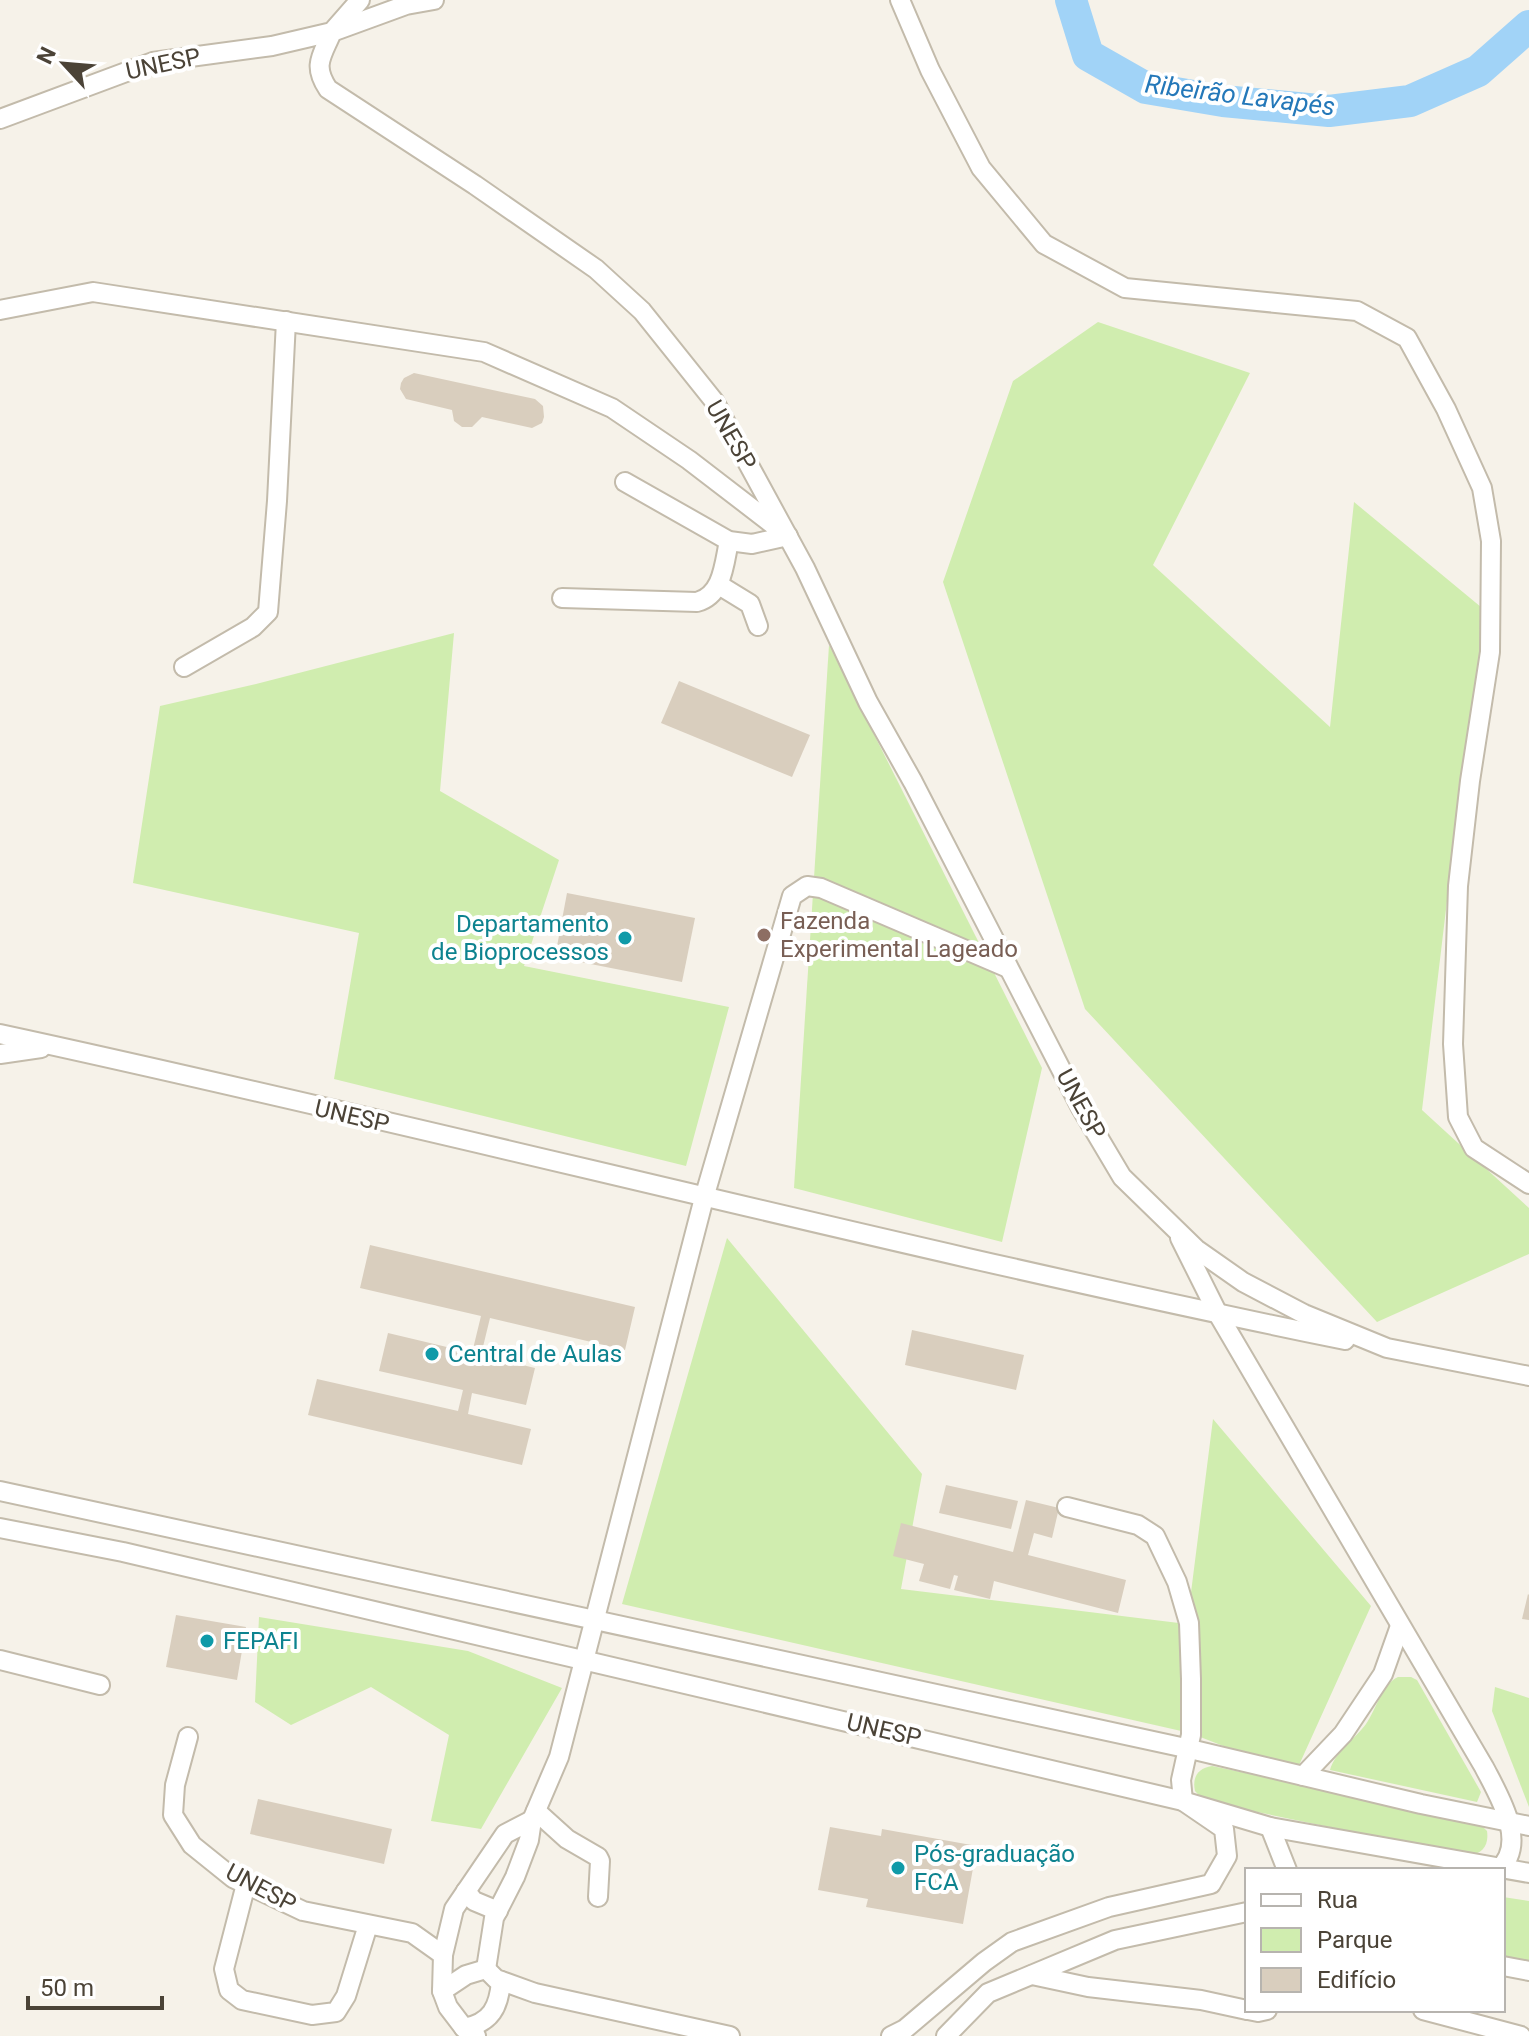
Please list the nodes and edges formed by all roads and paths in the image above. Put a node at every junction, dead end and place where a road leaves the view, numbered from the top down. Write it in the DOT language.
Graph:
graph roads {
  1 [pos="360,0"];
  2 [pos="434,0"];
  3 [pos="900,0"];
  4 [pos="332,32"];
  5 [pos="0,119"];
  6 [pos="0,310"];
  7 [pos="286,321"];
  8 [pos="625,482"];
  9 [pos="788,536"];
  10 [pos="729,541"];
  11 [pos="719,585"];
  12 [pos="562,598"];
  13 [pos="758,626"];
  14 [pos="184,667"];
  15 [pos="1008,968"];
  16 [pos="0,1034"];
  17 [pos="56,1046"];
  18 [pos="0,1054"];
  19 [pos="1529,1184"];
  20 [pos="704,1198"];
  21 [pos="1173,1226"];
  22 [pos="1218,1314"];
  23 [pos="1387,1348"];
  24 [pos="1529,1376"];
  25 [pos="0,1491"];
  26 [pos="1067,1507"];
  27 [pos="0,1528"];
  28 [pos="596,1620"];
  29 [pos="1400,1626"];
  30 [pos="0,1660"];
  31 [pos="585,1660"];
  32 [pos="100,1685"];
  33 [pos="188,1737"];
  34 [pos="1190,1749"];
  35 [pos="1303,1776"];
  36 [pos="1183,1801"];
  37 [pos="534,1816"];
  38 [pos="1509,1822"];
  39 [pos="1529,1826"];
  40 [pos="1270,1827"];
  41 [pos="1286,1868"];
  42 [pos="1494,1868"];
  43 [pos="1500,1868"];
  44 [pos="1505,1870"];
  45 [pos="478,1872"];
  46 [pos="1529,1873"];
  47 [pos="246,1884"];
  48 [pos="511,1884"];
  49 [pos="466,1891"];
  50 [pos="598,1897"];
  51 [pos="498,1911"];
  52 [pos="1245,1912"];
  53 [pos="368,1925"];
  54 [pos="443,1955"];
  55 [pos="1505,1966"];
  56 [pos="486,1969"];
  57 [pos="1529,1971"];
  58 [pos="1032,1975"];
  59 [pos="501,1981"];
  60 [pos="442,1991"];
  61 [pos="1245,2010"];
  62 [pos="1431,2012"];
  63 [pos="470,2032"];
  64 [pos="730,2036"];
  65 [pos="891,2036"];
  66 [pos="946,2036"];
  67 [pos="1521,2036"];
  1 -- 4 [label="street"];
  2 -- 4 [label="street, UNESP"];
  3 -- 19 [label="street"];
  4 -- 5 [label="street, UNESP"];
  4 -- 9 [label="street, UNESP"];
  6 -- 7 [label="street"];
  7 -- 9 [label="street"];
  7 -- 14 [label="street"];
  8 -- 10 [label="street"];
  9 -- 10 [label="street"];
  9 -- 15 [label="street, UNESP"];
  10 -- 11 [label="street"];
  11 -- 12 [label="street"];
  11 -- 13 [label="street"];
  15 -- 20 [label="street"];
  15 -- 21 [label="street, UNESP"];
  16 -- 17 [label="street, UNESP"];
  17 -- 18 [label="street"];
  17 -- 20 [label="street, UNESP"];
  20 -- 22 [label="street, UNESP"];
  20 -- 28 [label="street"];
  21 -- 22 [label="street, UNESP"];
  21 -- 23 [label="street, UNESP"];
  22 -- 23 [label="street, UNESP"];
  22 -- 29 [label="street, UNESP"];
  23 -- 24 [label="street, UNESP"];
  25 -- 28 [label="street, UNESP"];
  26 -- 34 [label="street"];
  27 -- 31 [label="street, UNESP"];
  28 -- 31 [label="street"];
  28 -- 34 [label="street, UNESP"];
  29 -- 35 [label="street"];
  29 -- 38 [label="street, UNESP"];
  30 -- 32 [label="street"];
  31 -- 36 [label="street, UNESP"];
  31 -- 37 [label="street"];
  33 -- 47 [label="street, UNESP"];
  34 -- 35 [label="street, UNESP"];
  34 -- 36 [label="street"];
  35 -- 38 [label="street, UNESP"];
  36 -- 40 [label="street, UNESP"];
  36 -- 65 [label="street, UNESP"];
  37 -- 45 [label="street"];
  37 -- 48 [label="street"];
  37 -- 50 [label="street"];
  38 -- 39 [label="street, UNESP"];
  38 -- 43 [label="street, UNESP"];
  40 -- 41 [label="street"];
  40 -- 42 [label="street, UNESP"];
  44 -- 46 [label="street, UNESP"];
  45 -- 48 [label="street"];
  45 -- 49 [label="street"];
  47 -- 53 [label="street, UNESP"];
  47 -- 53 [label="street"];
  48 -- 51 [label="street"];
  49 -- 51 [label="street"];
  49 -- 54 [label="street"];
  51 -- 56 [label="street"];
  52 -- 58 [label="street"];
  53 -- 54 [label="street, UNESP"];
  54 -- 60 [label="street"];
  55 -- 57 [label="street"];
  56 -- 59 [label="street"];
  56 -- 60 [label="street"];
  58 -- 61 [label="street"];
  58 -- 66 [label="street"];
  59 -- 63 [label="street"];
  59 -- 64 [label="street"];
  60 -- 63 [label="street"];
  62 -- 67 [label="street"];
}
